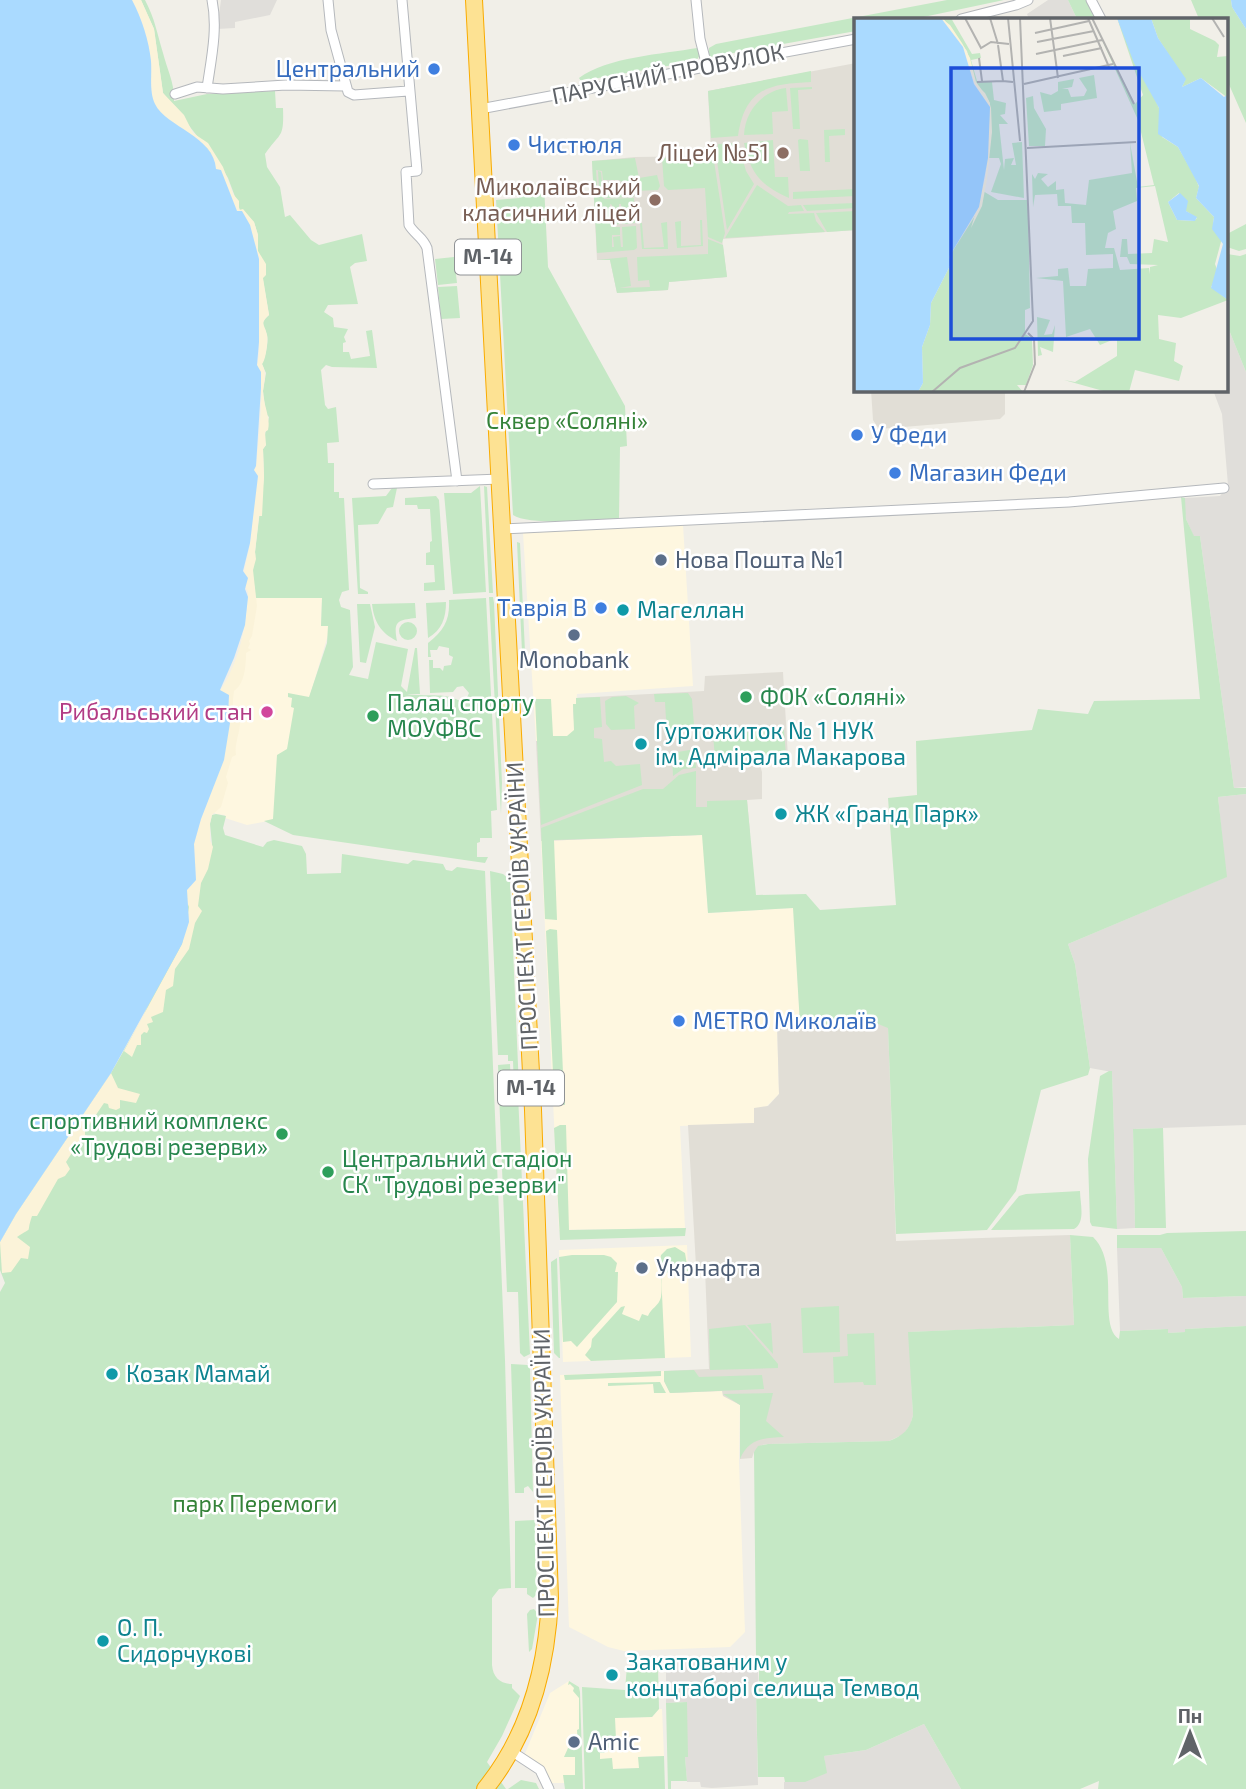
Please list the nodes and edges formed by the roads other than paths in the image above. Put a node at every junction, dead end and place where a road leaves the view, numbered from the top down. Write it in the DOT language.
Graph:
graph roads {
  1 [pos="212,0"];
  2 [pos="328,0"];
  3 [pos="402,0"];
  4 [pos="474,0"];
  5 [pos="696,0"];
  6 [pos="1028,0"];
  7 [pos="1091,0"];
  8 [pos="965,18"];
  9 [pos="1100,18"];
  10 [pos="854,39"];
  11 [pos="707,66"];
  12 [pos="345,86"];
  13 [pos="207,88"];
  14 [pos="408,91"];
  15 [pos="175,94"];
  16 [pos="480,109"];
  17 [pos="500,479"];
  18 [pos="457,481"];
  19 [pos="373,484"];
  20 [pos="1224,488"];
  21 [pos="502,529"];
  22 [pos="511,1751"];
  23 [pos="485,1789"];
  24 [pos="549,1789"];
  1 -- 13 [label="street"];
  2 -- 12 [label="street"];
  3 -- 14 [label="street"];
  4 -- 16 [label="highway, ПРОСПЕКТ ГЕРОЇВ УКРАЇНИ / М-14"];
  5 -- 11 [label="street"];
  6 -- 8 [label="street"];
  7 -- 9 [label="street"];
  10 -- 11 [label="street, ПАРУСНИЙ ПРОВУЛОК"];
  11 -- 16 [label="street, ПАРУСНИЙ ПРОВУЛОК"];
  12 -- 13 [label="street"];
  12 -- 14 [label="street"];
  13 -- 15 [label="street"];
  14 -- 18 [label="street"];
  16 -- 17 [label="highway, ПРОСПЕКТ ГЕРОЇВ УКРАЇНИ / М-14"];
  17 -- 18 [label="street"];
  17 -- 21 [label="highway, ПРОСПЕКТ ГЕРОЇВ УКРАЇНИ / М-14"];
  18 -- 19 [label="street"];
  20 -- 21 [label="street"];
  21 -- 22 [label="highway, ПРОСПЕКТ ГЕРОЇВ УКРАЇНИ / М-14"];
  22 -- 23 [label="highway, М-14"];
  22 -- 24 [label="street"];
}
